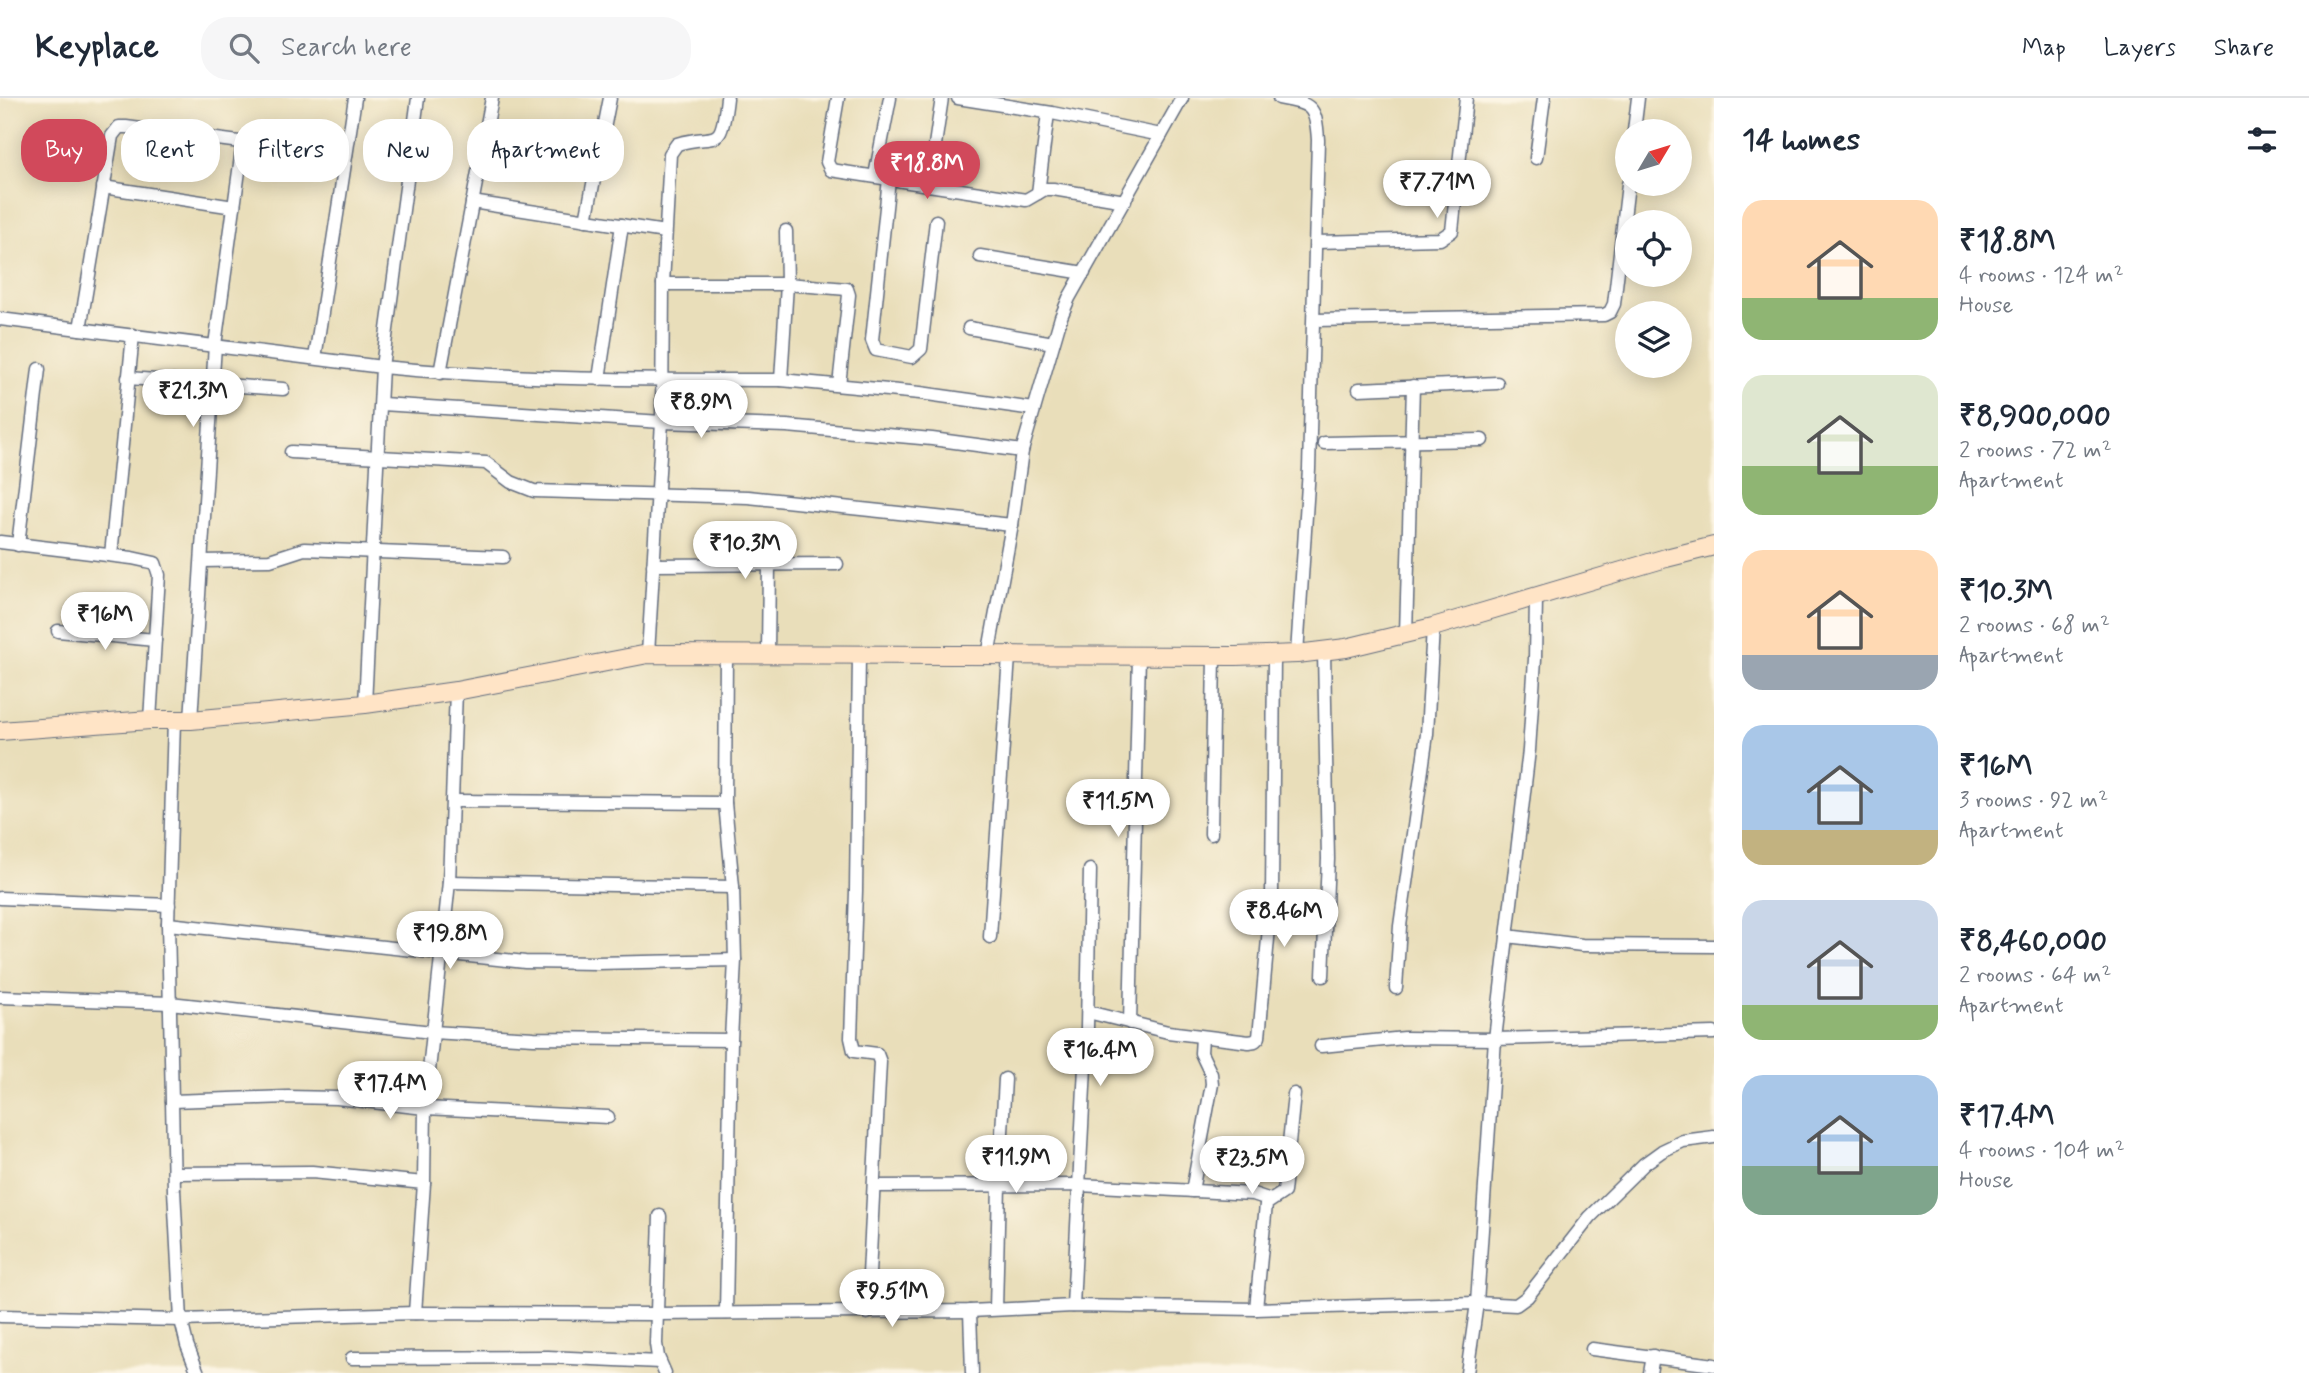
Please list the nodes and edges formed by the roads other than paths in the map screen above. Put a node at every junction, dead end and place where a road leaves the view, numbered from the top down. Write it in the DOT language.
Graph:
graph roads {
  1 [pos="355,98"];
  2 [pos="418,98"];
  3 [pos="492,98"];
  4 [pos="610,98"];
  5 [pos="727,98"];
  6 [pos="838,98"];
  7 [pos="890,98"];
  8 [pos="942,98"];
  9 [pos="958,98"];
  10 [pos="1182,98"];
  11 [pos="1279,98"];
  12 [pos="1466,98"];
  13 [pos="1544,98"];
  14 [pos="1638,98"];
  15 [pos="1021,104"];
  16 [pos="1048,113"];
  17 [pos="1635,119"];
  18 [pos="1161,135"];
  19 [pos="349,137"];
  20 [pos="234,141"];
  21 [pos="1536,158"];
  22 [pos="875,176"];
  23 [pos="889,178"];
  24 [pos="237,182"];
  25 [pos="342,182"];
  26 [pos="929,185"];
  27 [pos="103,187"];
  28 [pos="1038,193"];
  29 [pos="1627,196"];
  30 [pos="1125,201"];
  31 [pos="472,202"];
  32 [pos="234,206"];
  33 [pos="586,220"];
  34 [pos="936,221"];
  35 [pos="622,225"];
  36 [pos="786,231"];
  37 [pos="665,232"];
  38 [pos="1316,242"];
  39 [pos="980,256"];
  40 [pos="1084,273"];
  41 [pos="663,284"];
  42 [pos="787,284"];
  43 [pos="0,319"];
  44 [pos="1314,320"];
  45 [pos="969,328"];
  46 [pos="80,329"];
  47 [pos="133,335"];
  48 [pos="1053,343"];
  49 [pos="215,345"];
  50 [pos="314,358"];
  51 [pos="382,367"];
  52 [pos="39,369"];
  53 [pos="440,373"];
  54 [pos="128,378"];
  55 [pos="600,379"];
  56 [pos="662,380"];
  57 [pos="781,380"];
  58 [pos="213,383"];
  59 [pos="1497,383"];
  60 [pos="839,385"];
  61 [pos="1413,386"];
  62 [pos="283,388"];
  63 [pos="1359,389"];
  64 [pos="382,404"];
  65 [pos="1034,409"];
  66 [pos="662,422"];
  67 [pos="1482,440"];
  68 [pos="1411,442"];
  69 [pos="1324,443"];
  70 [pos="1022,451"];
  71 [pos="291,452"];
  72 [pos="379,458"];
  73 [pos="657,493"];
  74 [pos="1012,525"];
  75 [pos="0,542"];
  76 [pos="18,545"];
  77 [pos="1714,546"];
  78 [pos="372,551"];
  79 [pos="111,555"];
  80 [pos="503,557"];
  81 [pos="202,561"];
  82 [pos="769,564"];
  83 [pos="837,564"];
  84 [pos="653,565"];
  85 [pos="1536,597"];
  86 [pos="1433,627"];
  87 [pos="58,631"];
  88 [pos="1406,634"];
  89 [pos="155,640"];
  90 [pos="1324,652"];
  91 [pos="768,653"];
  92 [pos="648,654"];
  93 [pos="726,654"];
  94 [pos="1297,654"];
  95 [pos="859,655"];
  96 [pos="1274,655"];
  97 [pos="988,656"];
  98 [pos="1009,656"];
  99 [pos="1139,656"];
  100 [pos="1214,656"];
  101 [pos="456,691"];
  102 [pos="365,704"];
  103 [pos="150,720"];
  104 [pos="182,720"];
  105 [pos="0,731"];
  106 [pos="452,801"];
  107 [pos="725,803"];
  108 [pos="1211,834"];
  109 [pos="1090,870"];
  110 [pos="449,881"];
  111 [pos="733,887"];
  112 [pos="0,898"];
  113 [pos="169,905"];
  114 [pos="168,924"];
  115 [pos="1507,936"];
  116 [pos="990,937"];
  117 [pos="1714,946"];
  118 [pos="442,953"];
  119 [pos="735,960"];
  120 [pos="1323,976"];
  121 [pos="1396,988"];
  122 [pos="0,997"];
  123 [pos="170,1003"];
  124 [pos="1087,1012"];
  125 [pos="1130,1023"];
  126 [pos="432,1032"];
  127 [pos="1714,1033"];
  128 [pos="1202,1037"];
  129 [pos="1495,1038"];
  130 [pos="731,1040"];
  131 [pos="1321,1046"];
  132 [pos="1005,1079"];
  133 [pos="1294,1094"];
  134 [pos="172,1101"];
  135 [pos="425,1108"];
  136 [pos="607,1117"];
  137 [pos="1714,1137"];
  138 [pos="174,1173"];
  139 [pos="424,1183"];
  140 [pos="999,1185"];
  141 [pos="1079,1185"];
  142 [pos="875,1186"];
  143 [pos="1192,1191"];
  144 [pos="1271,1200"];
  145 [pos="660,1216"];
  146 [pos="1477,1303"];
  147 [pos="1073,1306"];
  148 [pos="996,1309"];
  149 [pos="1256,1309"];
  150 [pos="970,1311"];
  151 [pos="867,1312"];
  152 [pos="415,1313"];
  153 [pos="726,1313"];
  154 [pos="656,1314"];
  155 [pos="0,1316"];
  156 [pos="181,1320"];
  157 [pos="1592,1349"];
  158 [pos="1653,1356"];
  159 [pos="352,1359"];
  160 [pos="1714,1365"];
  161 [pos="663,1367"];
  162 [pos="196,1372"];
  163 [pos="972,1373"];
  164 [pos="1467,1373"];
  165 [pos="1650,1373"];
  1 -- 19 [label="street"];
  2 -- 51 [label="street"];
  3 -- 31 [label="street"];
  4 -- 33 [label="street"];
  5 -- 37 [label="street"];
  6 -- 22 [label="street"];
  7 -- 22 [label="street"];
  8 -- 26 [label="street"];
  9 -- 15 [label="street"];
  10 -- 18 [label="street"];
  11 -- 38 [label="street"];
  12 -- 38 [label="street"];
  13 -- 21 [label="street"];
  14 -- 17 [label="street"];
  15 -- 16 [label="street"];
  16 -- 18 [label="street"];
  16 -- 28 [label="street"];
  18 -- 30 [label="street"];
  20 -- 27 [label="street"];
  22 -- 23 [label="street"];
  23 -- 26 [label="street"];
  23 -- 34 [label="street"];
  24 -- 32 [label="street"];
  25 -- 50 [label="street"];
  26 -- 28 [label="street"];
  27 -- 32 [label="street"];
  27 -- 46 [label="street"];
  28 -- 30 [label="street"];
  29 -- 44 [label="street"];
  30 -- 40 [label="street"];
  31 -- 33 [label="street"];
  31 -- 53 [label="street"];
  32 -- 49 [label="street"];
  33 -- 35 [label="street"];
  35 -- 37 [label="street"];
  35 -- 55 [label="street"];
  36 -- 42 [label="street"];
  37 -- 41 [label="street"];
  38 -- 44 [label="street"];
  39 -- 40 [label="street"];
  40 -- 48 [label="street"];
  41 -- 42 [label="street"];
  41 -- 56 [label="street"];
  42 -- 57 [label="street"];
  42 -- 60 [label="street"];
  43 -- 46 [label="street"];
  44 -- 94 [label="street"];
  45 -- 48 [label="street"];
  46 -- 47 [label="street"];
  47 -- 49 [label="street"];
  47 -- 54 [label="street"];
  48 -- 65 [label="street"];
  49 -- 50 [label="street"];
  49 -- 58 [label="street"];
  50 -- 51 [label="street"];
  51 -- 53 [label="street"];
  51 -- 64 [label="street"];
  52 -- 76 [label="street"];
  53 -- 55 [label="street"];
  54 -- 58 [label="street"];
  54 -- 79 [label="street"];
  55 -- 56 [label="street"];
  56 -- 57 [label="street"];
  56 -- 66 [label="street"];
  57 -- 60 [label="street"];
  58 -- 62 [label="street"];
  58 -- 81 [label="street"];
  59 -- 61 [label="street"];
  60 -- 65 [label="street"];
  61 -- 63 [label="street"];
  61 -- 68 [label="street"];
  64 -- 66 [label="street"];
  64 -- 72 [label="street"];
  65 -- 70 [label="street"];
  66 -- 70 [label="street"];
  66 -- 73 [label="street"];
  67 -- 68 [label="street"];
  68 -- 69 [label="street"];
  68 -- 88 [label="street"];
  70 -- 74 [label="street"];
  71 -- 72 [label="street"];
  72 -- 73 [label="street"];
  72 -- 78 [label="street"];
  73 -- 74 [label="street"];
  73 -- 84 [label="street"];
  74 -- 97 [label="street"];
  75 -- 76 [label="street"];
  76 -- 79 [label="street"];
  77 -- 85 [label="street"];
  78 -- 80 [label="street"];
  78 -- 81 [label="street"];
  78 -- 102 [label="street"];
  79 -- 89 [label="street"];
  81 -- 104 [label="street"];
  82 -- 83 [label="street"];
  82 -- 84 [label="street"];
  82 -- 91 [label="street"];
  84 -- 92 [label="street"];
  85 -- 86 [label="street"];
  85 -- 115 [label="street"];
  86 -- 88 [label="street"];
  86 -- 121 [label="street"];
  87 -- 89 [label="street"];
  88 -- 90 [label="street"];
  89 -- 103 [label="street"];
  90 -- 94 [label="street"];
  90 -- 120 [label="street"];
  91 -- 93 [label="street"];
  91 -- 95 [label="street"];
  92 -- 93 [label="street"];
  92 -- 101 [label="street"];
  93 -- 107 [label="street"];
  94 -- 96 [label="street"];
  95 -- 97 [label="street"];
  95 -- 142 [label="street"];
  96 -- 100 [label="street"];
  96 -- 128 [label="street"];
  97 -- 98 [label="street"];
  98 -- 99 [label="street"];
  98 -- 116 [label="street"];
  99 -- 100 [label="street"];
  99 -- 125 [label="street"];
  100 -- 108 [label="street"];
  101 -- 102 [label="street"];
  101 -- 106 [label="street"];
  102 -- 104 [label="street"];
  103 -- 104 [label="street"];
  103 -- 105 [label="street"];
  104 -- 113 [label="street"];
  106 -- 107 [label="street"];
  106 -- 110 [label="street"];
  107 -- 111 [label="street"];
  109 -- 124 [label="street"];
  110 -- 111 [label="street"];
  110 -- 118 [label="street"];
  111 -- 119 [label="street"];
  112 -- 113 [label="street"];
  113 -- 114 [label="street"];
  114 -- 118 [label="street"];
  114 -- 123 [label="street"];
  115 -- 117 [label="street"];
  115 -- 129 [label="street"];
  118 -- 119 [label="street"];
  118 -- 126 [label="street"];
  119 -- 130 [label="street"];
  122 -- 123 [label="street"];
  123 -- 126 [label="street"];
  123 -- 134 [label="street"];
  124 -- 125 [label="street"];
  124 -- 141 [label="street"];
  125 -- 128 [label="street"];
  126 -- 130 [label="street"];
  126 -- 135 [label="street"];
  127 -- 129 [label="street"];
  128 -- 143 [label="street"];
  129 -- 131 [label="street"];
  129 -- 146 [label="street"];
  130 -- 153 [label="street"];
  132 -- 140 [label="street"];
  133 -- 144 [label="street"];
  134 -- 135 [label="street"];
  134 -- 138 [label="street"];
  135 -- 136 [label="street"];
  135 -- 139 [label="street"];
  137 -- 146 [label="street"];
  138 -- 139 [label="street"];
  138 -- 156 [label="street"];
  139 -- 152 [label="street"];
  140 -- 141 [label="street"];
  140 -- 142 [label="street"];
  140 -- 148 [label="street"];
  141 -- 143 [label="street"];
  141 -- 147 [label="street"];
  142 -- 151 [label="street"];
  143 -- 144 [label="street"];
  144 -- 149 [label="street"];
  145 -- 154 [label="street"];
  146 -- 149 [label="street"];
  146 -- 164 [label="street"];
  147 -- 148 [label="street"];
  147 -- 149 [label="street"];
  148 -- 150 [label="street"];
  150 -- 151 [label="street"];
  150 -- 163 [label="street"];
  151 -- 153 [label="street"];
  152 -- 154 [label="street"];
  152 -- 156 [label="street"];
  153 -- 154 [label="street"];
  154 -- 161 [label="street"];
  155 -- 156 [label="street"];
  156 -- 162 [label="street"];
  157 -- 158 [label="street"];
  158 -- 160 [label="street"];
  158 -- 165 [label="street"];
  159 -- 161 [label="street"];
}
